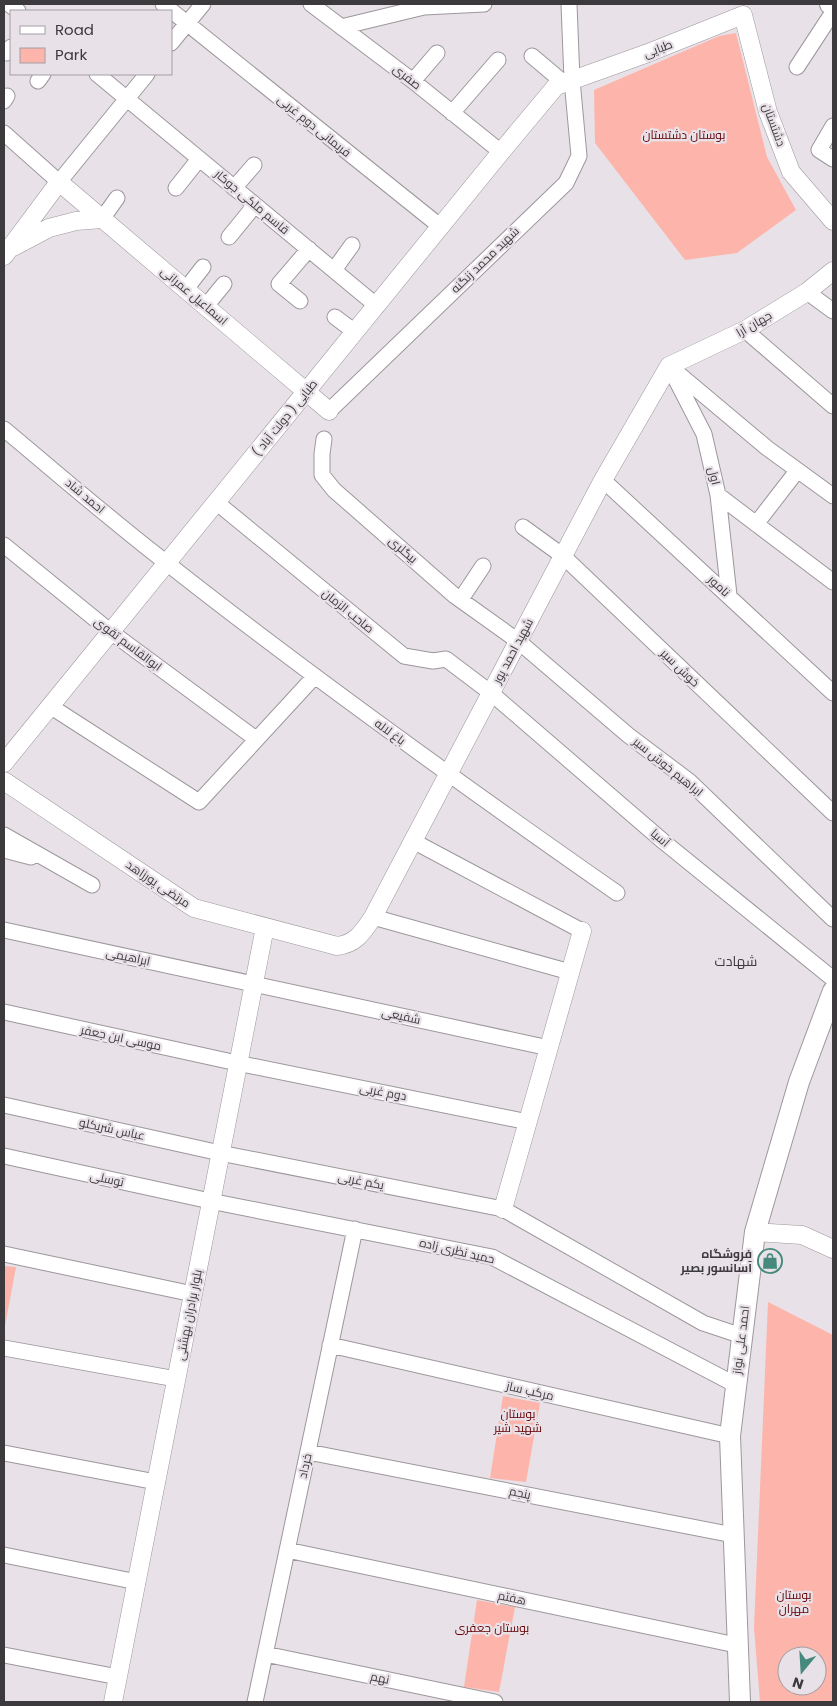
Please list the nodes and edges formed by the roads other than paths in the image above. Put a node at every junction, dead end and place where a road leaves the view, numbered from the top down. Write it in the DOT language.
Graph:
graph roads {
  1 [pos="203,4"];
  2 [pos="311,4"];
  3 [pos="484,4"];
  4 [pos="569,4"];
  5 [pos="830,4"];
  6 [pos="833,6"];
  7 [pos="745,9"];
  8 [pos="172,12"];
  9 [pos="833,12"];
  10 [pos="187,24"];
  11 [pos="341,26"];
  12 [pos="172,42"];
  13 [pos="437,53"];
  14 [pos="532,56"];
  15 [pos="498,60"];
  16 [pos="797,67"];
  17 [pos="98,75"];
  18 [pos="146,75"];
  19 [pos="413,81"];
  20 [pos="568,82"];
  21 [pos="128,98"];
  22 [pos="452,113"];
  23 [pos="833,126"];
  24 [pos="7,142"];
  25 [pos="501,152"];
  26 [pos="199,159"];
  27 [pos="833,159"];
  28 [pos="254,165"];
  29 [pos="59,182"];
  30 [pos="176,188"];
  31 [pos="234,188"];
  32 [pos="118,198"];
  33 [pos="254,205"];
  34 [pos="102,219"];
  35 [pos="833,221"];
  36 [pos="441,227"];
  37 [pos="229,236"];
  38 [pos="352,245"];
  39 [pos="309,249"];
  40 [pos="5,250"];
  41 [pos="203,267"];
  42 [pos="334,270"];
  43 [pos="833,271"];
  44 [pos="224,284"];
  45 [pos="186,290"];
  46 [pos="807,292"];
  47 [pos="300,301"];
  48 [pos="206,306"];
  49 [pos="377,306"];
  50 [pos="833,312"];
  51 [pos="334,317"];
  52 [pos="745,330"];
  53 [pos="355,332"];
  54 [pos="669,366"];
  55 [pos="306,390"];
  56 [pos="833,406"];
  57 [pos="329,411"];
  58 [pos="4,429"];
  59 [pos="324,439"];
  60 [pos="797,471"];
  61 [pos="603,480"];
  62 [pos="718,495"];
  63 [pos="833,496"];
  64 [pos="216,502"];
  65 [pos="756,524"];
  66 [pos="523,527"];
  67 [pos="4,546"];
  68 [pos="563,556"];
  69 [pos="167,564"];
  70 [pos="483,566"];
  71 [pos="833,582"];
  72 [pos="729,595"];
  73 [pos="461,599"];
  74 [pos="110,632"];
  75 [pos="518,641"];
  76 [pos="315,676"];
  77 [pos="833,693"];
  78 [pos="491,694"];
  79 [pos="50,706"];
  80 [pos="256,739"];
  81 [pos="4,763"];
  82 [pos="448,775"];
  83 [pos="4,781"];
  84 [pos="833,813"];
  85 [pos="4,836"];
  86 [pos="413,841"];
  87 [pos="4,850"];
  88 [pos="48,861"];
  89 [pos="92,885"];
  90 [pos="618,893"];
  91 [pos="373,918"];
  92 [pos="833,919"];
  93 [pos="265,927"];
  94 [pos="4,930"];
  95 [pos="582,931"];
  96 [pos="359,938"];
  97 [pos="570,972"];
  98 [pos="833,979"];
  99 [pos="253,984"];
  100 [pos="833,991"];
  101 [pos="4,1012"];
  102 [pos="549,1048"];
  103 [pos="237,1063"];
  104 [pos="4,1105"];
  105 [pos="528,1122"];
  106 [pos="220,1153"];
  107 [pos="4,1156"];
  108 [pos="210,1201"];
  109 [pos="503,1209"];
  110 [pos="355,1229"];
  111 [pos="756,1232"];
  112 [pos="833,1250"];
  113 [pos="4,1254"];
  114 [pos="193,1294"];
  115 [pos="742,1336"];
  116 [pos="330,1345"];
  117 [pos="4,1348"];
  118 [pos="176,1380"];
  119 [pos="736,1385"];
  120 [pos="730,1436"];
  121 [pos="308,1452"];
  122 [pos="4,1453"];
  123 [pos="156,1482"];
  124 [pos="733,1535"];
  125 [pos="287,1550"];
  126 [pos="4,1555"];
  127 [pos="137,1582"];
  128 [pos="736,1645"];
  129 [pos="265,1654"];
  130 [pos="4,1655"];
  131 [pos="118,1677"];
  132 [pos="114,1702"];
  133 [pos="255,1702"];
  134 [pos="495,1702"];
  135 [pos="740,1702"];
  1 -- 10 [label="street"];
  2 -- 11 [label="street, صفری"];
  3 -- 11 [label="street"];
  4 -- 20 [label="street, شهید محمد زنگنه"];
  5 -- 6 [label="main road"];
  7 -- 20 [label="street, طبایی"];
  7 -- 35 [label="street, دشتستان"];
  8 -- 10 [label="street, فریمانی دوم غربی"];
  9 -- 16 [label="street"];
  10 -- 12 [label="street"];
  10 -- 36 [label="street, فریمانی دوم غربی"];
  11 -- 19 [label="street, صفری"];
  13 -- 19 [label="street"];
  14 -- 20 [label="street"];
  15 -- 22 [label="street"];
  17 -- 21 [label="street, قاسم ملکی جوکار"];
  18 -- 21 [label="street"];
  19 -- 22 [label="street, صفری"];
  20 -- 25 [label="street, طبایی ( دولت آباد )"];
  20 -- 57 [label="street, شهید محمد زنگنه"];
  21 -- 26 [label="street, قاسم ملکی جوکار"];
  21 -- 29 [label="street"];
  22 -- 25 [label="street, صفری"];
  23 -- 27 [label="street"];
  24 -- 29 [label="street"];
  25 -- 36 [label="street, طبایی ( دولت آباد )"];
  26 -- 30 [label="street"];
  26 -- 31 [label="street, قاسم ملکی جوکار"];
  28 -- 31 [label="street"];
  29 -- 34 [label="street, اسماعیل عمرانی"];
  29 -- 40 [label="street"];
  31 -- 33 [label="street, قاسم ملکی جوکار"];
  32 -- 34 [label="street"];
  33 -- 37 [label="street"];
  33 -- 39 [label="street, قاسم ملکی جوکار"];
  34 -- 40 [label="street"];
  34 -- 45 [label="street, اسماعیل عمرانی"];
  36 -- 49 [label="street, طبایی ( دولت آباد )"];
  38 -- 42 [label="street"];
  39 -- 42 [label="street, قاسم ملکی جوکار"];
  39 -- 47 [label="street"];
  41 -- 45 [label="street"];
  42 -- 49 [label="street, قاسم ملکی جوکار"];
  43 -- 46 [label="street, جهان آرا"];
  44 -- 48 [label="street"];
  45 -- 48 [label="street, اسماعیل عمرانی"];
  46 -- 50 [label="street"];
  46 -- 52 [label="street, جهان آرا"];
  48 -- 55 [label="street, اسماعیل عمرانی"];
  49 -- 53 [label="street, طبایی ( دولت آباد )"];
  51 -- 53 [label="street"];
  52 -- 54 [label="street, جهان آرا"];
  52 -- 56 [label="street"];
  53 -- 55 [label="street, طبایی ( دولت آباد )"];
  54 -- 60 [label="street"];
  54 -- 61 [label="street, شهید احمد پور"];
  54 -- 62 [label="street, اول"];
  55 -- 57 [label="street, اسماعیل عمرانی"];
  55 -- 64 [label="street, طبایی ( دولت آباد )"];
  58 -- 69 [label="street, احمد شاد"];
  59 -- 73 [label="street, بیگلری"];
  60 -- 63 [label="street"];
  60 -- 65 [label="street"];
  61 -- 68 [label="street, شهید احمد پور"];
  61 -- 72 [label="street, نامور"];
  62 -- 65 [label="street"];
  62 -- 72 [label="street, اول"];
  64 -- 69 [label="street, طبایی ( دولت آباد )"];
  64 -- 78 [label="street, صاحب الزمان"];
  65 -- 71 [label="street"];
  66 -- 68 [label="street, خوش سیر"];
  67 -- 74 [label="street, ابوالقاسم تقوی"];
  68 -- 75 [label="street, شهید احمد پور"];
  68 -- 84 [label="street, خوش سیر"];
  69 -- 74 [label="street, طبایی ( دولت آباد )"];
  69 -- 76 [label="street, باغ لاله"];
  70 -- 73 [label="street"];
  72 -- 77 [label="street, نامور"];
  73 -- 75 [label="street, بیگلری"];
  74 -- 79 [label="street, طبایی ( دولت آباد )"];
  74 -- 80 [label="street, ابوالقاسم تقوی"];
  75 -- 78 [label="street, شهید احمد پور"];
  75 -- 92 [label="street, ابراهیم خوش سیر"];
  76 -- 80 [label="street"];
  76 -- 82 [label="street, باغ لاله"];
  78 -- 82 [label="street, شهید احمد پور"];
  78 -- 98 [label="street, آسیا"];
  79 -- 80 [label="street"];
  79 -- 81 [label="street, طبایی ( دولت آباد )"];
  82 -- 86 [label="street, شهید احمد پور"];
  82 -- 90 [label="street, باغ لاله"];
  83 -- 93 [label="street, مرتضی پورزاهد"];
  85 -- 88 [label="street"];
  86 -- 91 [label="street, شهید احمد پور"];
  86 -- 95 [label="street"];
  87 -- 88 [label="street"];
  88 -- 89 [label="street"];
  91 -- 96 [label="street, شهید احمد پور"];
  91 -- 97 [label="street"];
  93 -- 96 [label="street, مرتضی پورزاهد"];
  93 -- 99 [label="street, بلوار برادران بهشتی"];
  94 -- 99 [label="street, ابراهیمی"];
  95 -- 97 [label="street"];
  97 -- 102 [label="street"];
  99 -- 102 [label="street, شفیعی"];
  99 -- 103 [label="street, بلوار برادران بهشتی"];
  100 -- 111 [label="main road, احمد علی نواز"];
  101 -- 103 [label="street, موسی ابن جعفر"];
  102 -- 105 [label="street"];
  103 -- 105 [label="street, دوم غربی"];
  103 -- 106 [label="street, بلوار برادران بهشتی"];
  104 -- 106 [label="street, عباس شریکلو"];
  105 -- 109 [label="street"];
  106 -- 108 [label="street, بلوار برادران بهشتی"];
  106 -- 109 [label="street, یکم غربی"];
  107 -- 108 [label="street, توسلی"];
  108 -- 110 [label="street, حمید نظری زاده"];
  108 -- 114 [label="street, بلوار برادران بهشتی"];
  109 -- 115 [label="street, یکم غربی"];
  110 -- 116 [label="street, خرداد"];
  110 -- 119 [label="street, حمید نظری زاده"];
  111 -- 112 [label="street"];
  111 -- 115 [label="main road, احمد علی نواز"];
  113 -- 114 [label="street"];
  114 -- 118 [label="street, بلوار برادران بهشتی"];
  115 -- 119 [label="main road, احمد علی نواز"];
  116 -- 120 [label="street, مرکب ساز"];
  116 -- 121 [label="street, خرداد"];
  117 -- 118 [label="street"];
  118 -- 123 [label="street, بلوار برادران بهشتی"];
  119 -- 120 [label="main road, احمد علی نواز"];
  120 -- 124 [label="main road, احمد علی نواز"];
  121 -- 124 [label="street, پنجم"];
  121 -- 125 [label="street, خرداد"];
  122 -- 123 [label="street"];
  123 -- 127 [label="street, بلوار برادران بهشتی"];
  124 -- 128 [label="main road, احمد علی نواز"];
  125 -- 128 [label="street, هفتم"];
  125 -- 129 [label="street, خرداد"];
  126 -- 127 [label="street"];
  127 -- 131 [label="street, بلوار برادران بهشتی"];
  128 -- 135 [label="main road, احمد علی نواز"];
  129 -- 133 [label="street, خرداد"];
  129 -- 134 [label="street, نهم"];
  130 -- 131 [label="street"];
  131 -- 132 [label="street, بلوار برادران بهشتی"];
}
